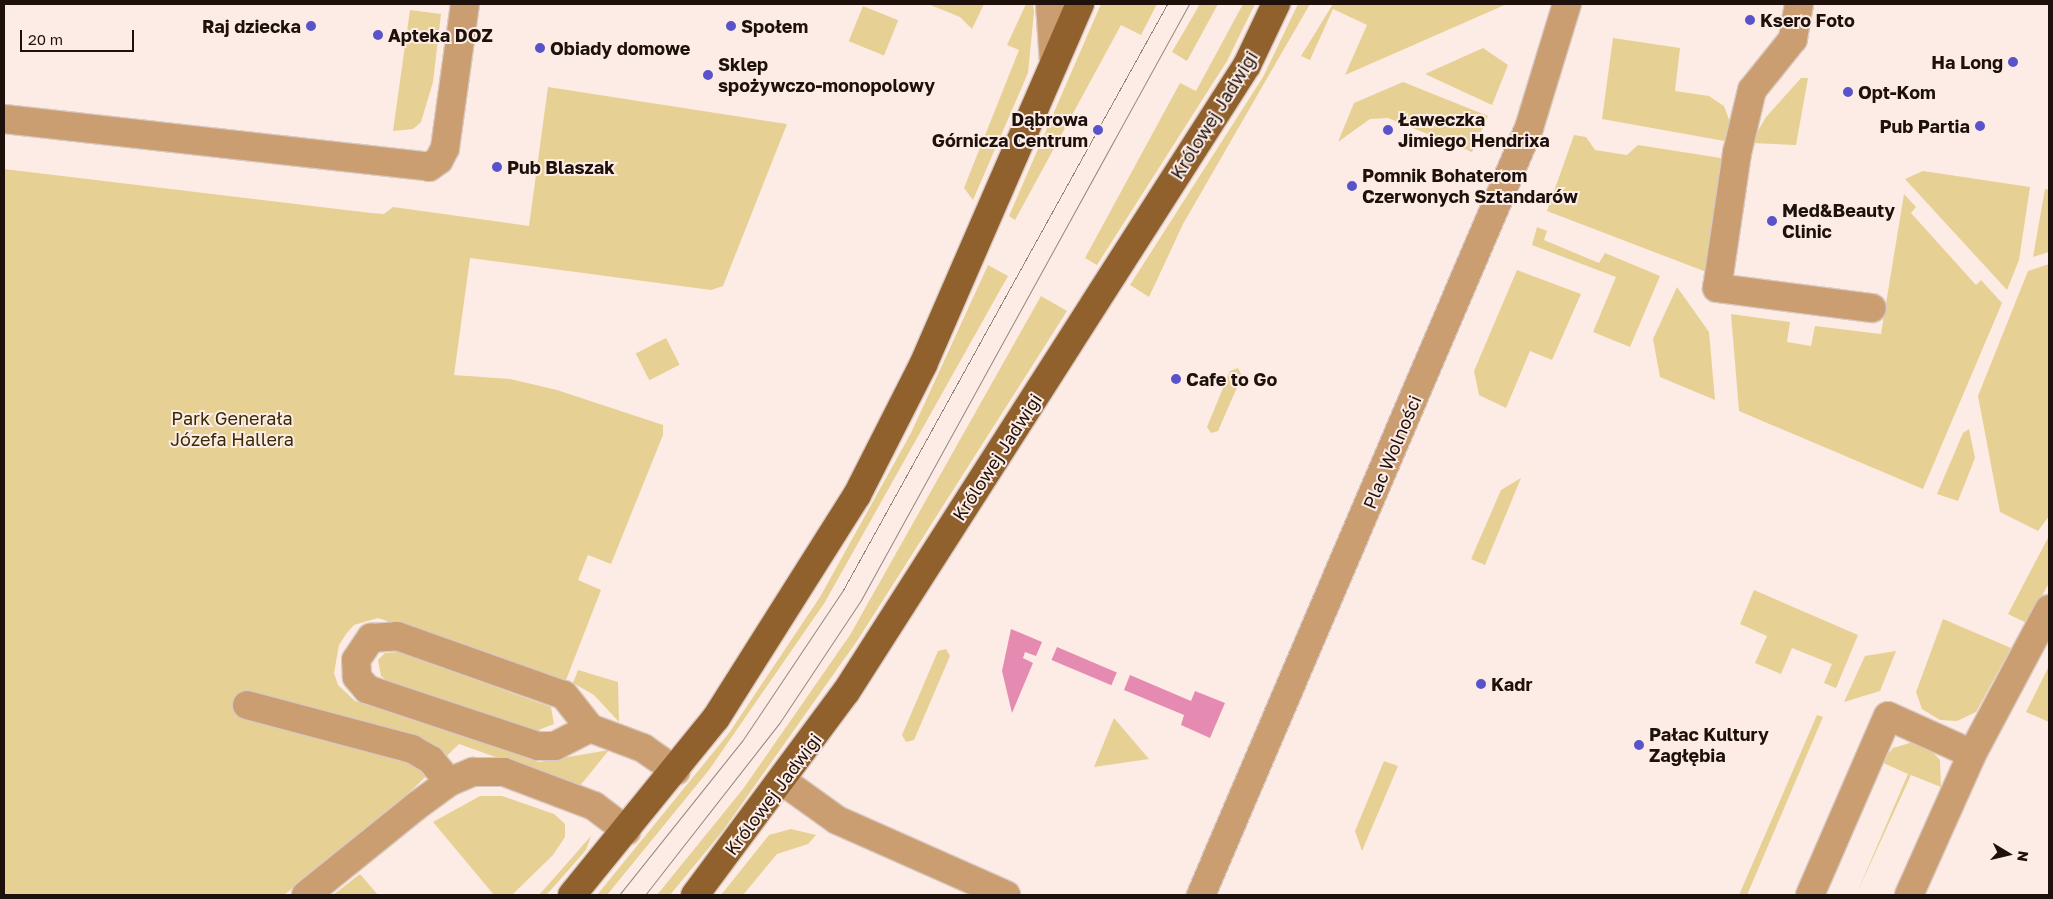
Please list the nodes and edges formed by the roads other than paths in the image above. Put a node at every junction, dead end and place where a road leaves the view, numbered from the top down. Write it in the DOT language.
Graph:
graph roads {
  1 [pos="466,4"];
  2 [pos="1050,4"];
  3 [pos="1080,4"];
  4 [pos="1276,4"];
  5 [pos="1566,4"];
  6 [pos="1799,4"];
  7 [pos="1054,64"];
  8 [pos="4,119"];
  9 [pos="1872,308"];
  10 [pos="2048,613"];
  11 [pos="247,705"];
  12 [pos="590,728"];
  13 [pos="1972,754"];
  14 [pos="676,771"];
  15 [pos="448,782"];
  16 [pos="784,782"];
  17 [pos="627,831"];
  18 [pos="306,895"];
  19 [pos="572,895"];
  20 [pos="695,895"];
  21 [pos="1006,895"];
  22 [pos="1202,895"];
  23 [pos="1810,895"];
  24 [pos="1909,895"];
  1 -- 8 [label="street"];
  2 -- 7 [label="street"];
  3 -- 7 [label="main road"];
  4 -- 16 [label="main road, Królowej Jadwigi"];
  5 -- 22 [label="street, Plac Wolności"];
  6 -- 9 [label="street"];
  7 -- 14 [label="main road"];
  10 -- 13 [label="street"];
  11 -- 15 [label="street"];
  12 -- 12 [label="street"];
  12 -- 14 [label="street"];
  13 -- 23 [label="street"];
  13 -- 24 [label="street"];
  14 -- 17 [label="main road"];
  15 -- 17 [label="street"];
  15 -- 18 [label="street"];
  16 -- 20 [label="main road, Królowej Jadwigi"];
  16 -- 21 [label="street"];
  17 -- 19 [label="main road"];
}
